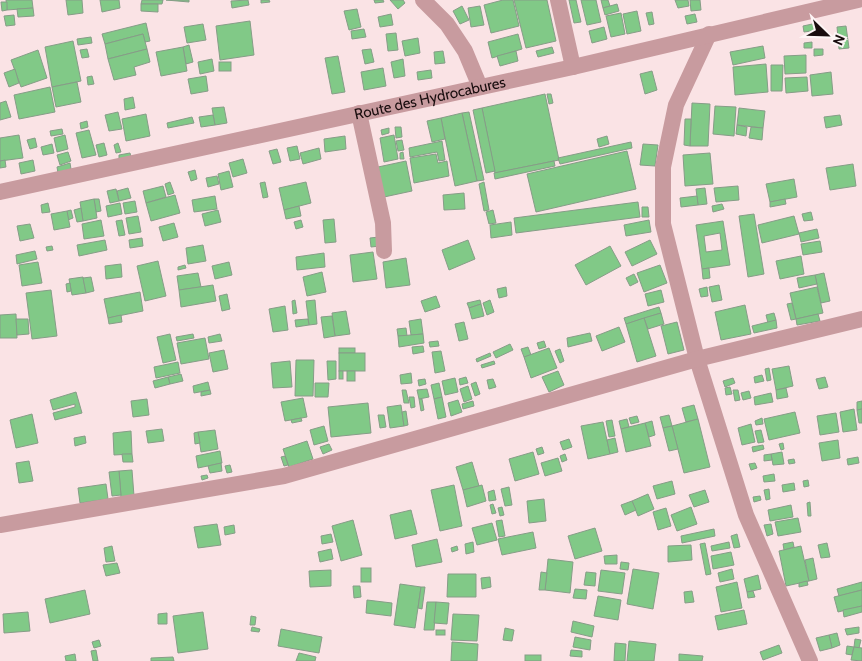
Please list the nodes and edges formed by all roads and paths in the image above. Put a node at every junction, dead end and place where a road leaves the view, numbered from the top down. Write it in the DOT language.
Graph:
graph roads {
  1 [pos="423,0"];
  2 [pos="558,0"];
  3 [pos="858,0"];
  4 [pos="709,34"];
  5 [pos="573,66"];
  6 [pos="480,87"];
  7 [pos="359,113"];
  8 [pos="0,192"];
  9 [pos="384,251"];
  10 [pos="862,318"];
  11 [pos="697,359"];
  12 [pos="0,525"];
  13 [pos="810,661"];
  1 -- 6 [label="street"];
  2 -- 5 [label="street"];
  3 -- 4 [label="street, Route des Hydrocabures"];
  4 -- 5 [label="street, Route des Hydrocabures"];
  4 -- 11 [label="street"];
  5 -- 6 [label="street, Route des Hydrocabures"];
  6 -- 7 [label="street, Route des Hydrocabures"];
  7 -- 8 [label="street, Route des Hydrocabures"];
  7 -- 9 [label="street"];
  10 -- 11 [label="street"];
  11 -- 12 [label="street"];
  11 -- 13 [label="street"];
}
